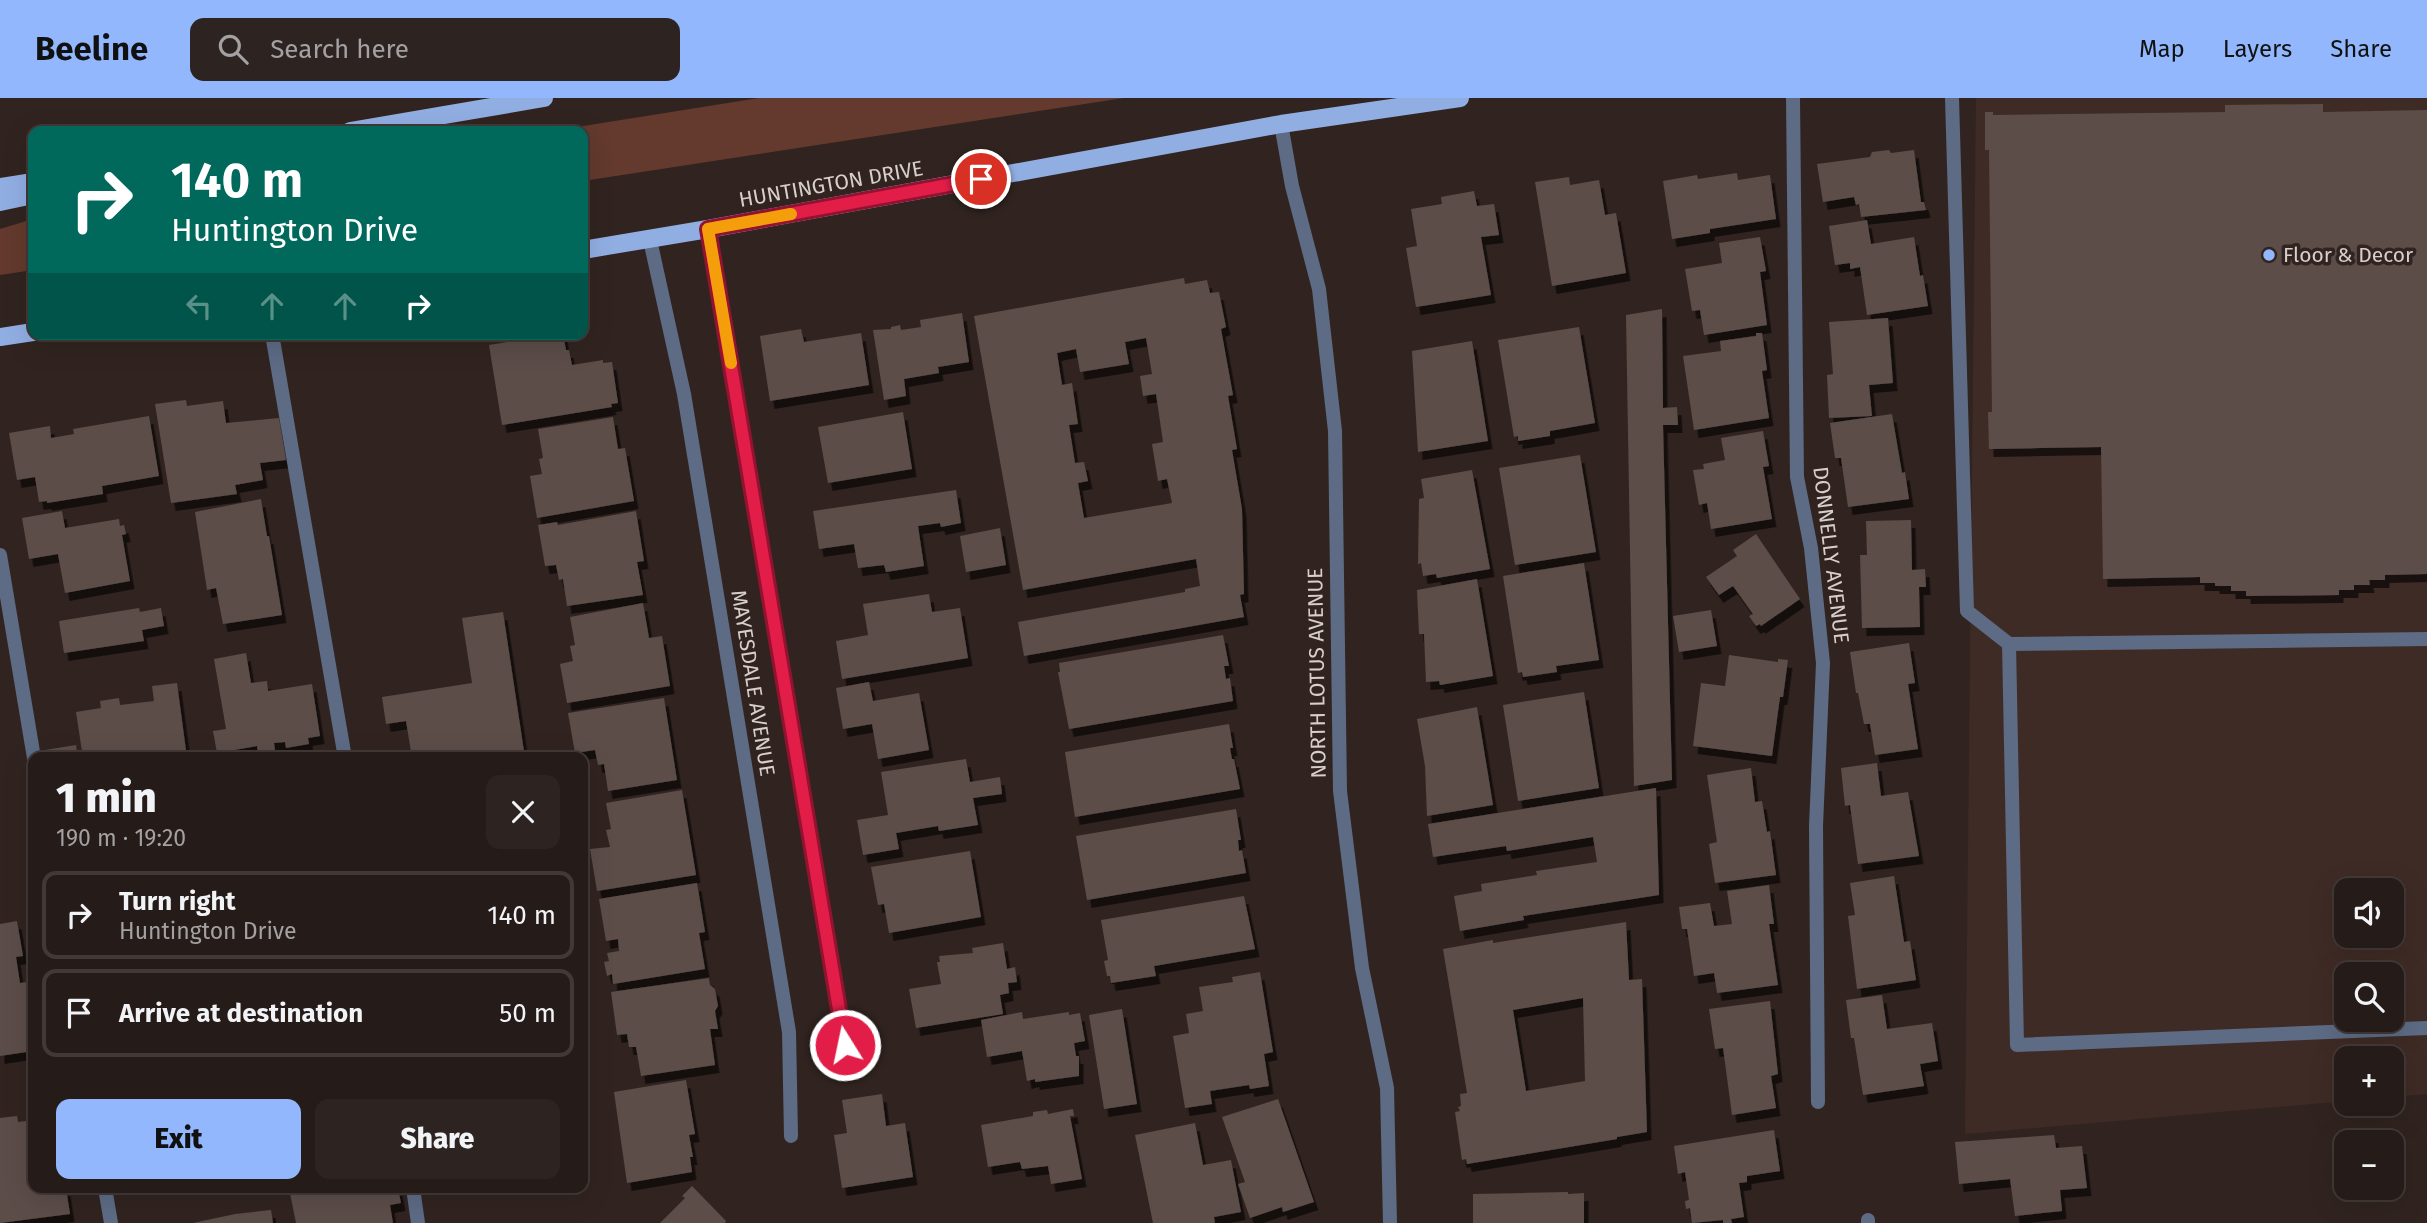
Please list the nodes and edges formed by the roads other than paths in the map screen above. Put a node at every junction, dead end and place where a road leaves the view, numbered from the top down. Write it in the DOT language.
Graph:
graph roads {
  1 [pos="544,98"];
  2 [pos="1460,98"];
  3 [pos="1793,98"];
  4 [pos="1952,98"];
  5 [pos="1281,124"];
  6 [pos="379,126"];
  7 [pos="28,183"];
  8 [pos="0,187"];
  9 [pos="28,196"];
  10 [pos="0,202"];
  11 [pos="708,229"];
  12 [pos="650,240"];
  13 [pos="588,249"];
  14 [pos="28,333"];
  15 [pos="0,337"];
  16 [pos="273,340"];
  17 [pos="0,555"];
  18 [pos="2427,639"];
  19 [pos="2009,644"];
  20 [pos="33,752"];
  21 [pos="344,752"];
  22 [pos="2427,1028"];
  23 [pos="845,1045"];
  24 [pos="1818,1102"];
  25 [pos="791,1136"];
  26 [pos="106,1193"];
  27 [pos="414,1193"];
  28 [pos="111,1223"];
  29 [pos="418,1223"];
  30 [pos="1390,1223"];
  1 -- 6 [label="main road"];
  2 -- 5 [label="main road, HUNTINGTON DRIVE"];
  3 -- 24 [label="street, DONNELLY AVENUE"];
  4 -- 19 [label="street"];
  5 -- 11 [label="main road, HUNTINGTON DRIVE"];
  5 -- 30 [label="street, NORTH LOTUS AVENUE"];
  7 -- 8 [label="main road"];
  9 -- 10 [label="main road"];
  11 -- 12 [label="main road, HUNTINGTON DRIVE"];
  11 -- 23 [label="street"];
  12 -- 13 [label="main road, HUNTINGTON DRIVE"];
  12 -- 25 [label="street, MAYESDALE AVENUE"];
  14 -- 15 [label="main road"];
  16 -- 21 [label="street"];
  17 -- 20 [label="street"];
  18 -- 19 [label="street"];
  19 -- 22 [label="street"];
  26 -- 28 [label="street"];
  27 -- 29 [label="street"];
}
